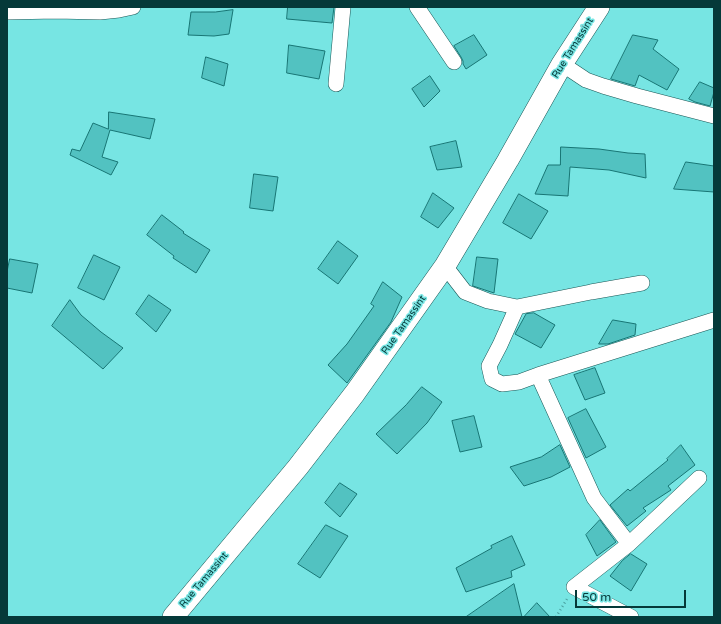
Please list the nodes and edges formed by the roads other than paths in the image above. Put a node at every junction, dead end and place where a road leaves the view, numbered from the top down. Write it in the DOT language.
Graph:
graph roads {
  1 [pos="133,7"];
  2 [pos="343,7"];
  3 [pos="417,7"];
  4 [pos="598,7"];
  5 [pos="7,12"];
  6 [pos="454,62"];
  7 [pos="562,64"];
  8 [pos="336,84"];
  9 [pos="714,116"];
  10 [pos="445,266"];
  11 [pos="642,283"];
  12 [pos="517,307"];
  13 [pos="714,320"];
  14 [pos="538,375"];
  15 [pos="699,478"];
  16 [pos="629,544"];
  17 [pos="173,617"];
  18 [pos="631,617"];
  1 -- 5 [label="street"];
  2 -- 8 [label="street"];
  3 -- 6 [label="street"];
  4 -- 7 [label="main road, Rue Tamassint"];
  7 -- 9 [label="street"];
  7 -- 10 [label="main road, Rue Tamassint"];
  10 -- 12 [label="street"];
  10 -- 17 [label="main road, Rue Tamassint"];
  11 -- 12 [label="street"];
  12 -- 14 [label="street"];
  13 -- 14 [label="street"];
  14 -- 16 [label="street"];
  15 -- 16 [label="street"];
  16 -- 18 [label="street"];
}
